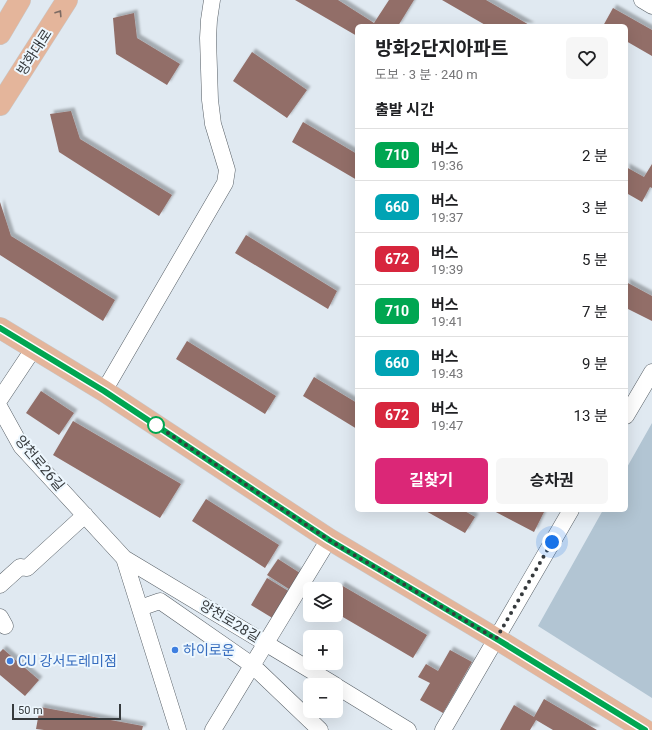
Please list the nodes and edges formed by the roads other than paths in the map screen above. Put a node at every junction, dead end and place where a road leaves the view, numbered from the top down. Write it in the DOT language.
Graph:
graph roads {
  1 [pos="20,0"];
  2 [pos="67,0"];
  3 [pos="212,0"];
  4 [pos="642,0"];
  5 [pos="652,6"];
  6 [pos="0,34"];
  7 [pos="0,105"];
  8 [pos="0,328"];
  9 [pos="34,348"];
  10 [pos="652,372"];
  11 [pos="104,391"];
  12 [pos="0,399"];
  13 [pos="0,408"];
  14 [pos="628,413"];
  15 [pos="570,512"];
  16 [pos="85,515"];
  17 [pos="329,540"];
  18 [pos="124,558"];
  19 [pos="0,585"];
  20 [pos="140,608"];
  21 [pos="496,639"];
  22 [pos="266,643"];
  23 [pos="252,666"];
  24 [pos="324,678"];
  25 [pos="343,689"];
  26 [pos="178,730"];
  27 [pos="213,730"];
  28 [pos="320,730"];
  29 [pos="408,730"];
  30 [pos="443,730"];
  31 [pos="645,730"];
  1 -- 6 [label="main road"];
  7 -- 2 [label="main road, 방화대로, one-way"];
  3 -- 11 [label="street"];
  4 -- 5 [label="street"];
  8 -- 9 [label="main road"];
  9 -- 11 [label="main road"];
  9 -- 12 [label="street"];
  10 -- 14 [label="street"];
  11 -- 17 [label="main road"];
  13 -- 16 [label="street, 양천로26길"];
  15 -- 21 [label="street"];
  16 -- 18 [label="street, 양천로26길"];
  16 -- 19 [label="street"];
  17 -- 21 [label="main road"];
  17 -- 22 [label="street"];
  18 -- 20 [label="street, 양천로26길"];
  18 -- 22 [label="street, 양천로28길"];
  20 -- 23 [label="street"];
  20 -- 26 [label="street, 양천로26길"];
  21 -- 30 [label="street"];
  21 -- 31 [label="main road"];
  22 -- 23 [label="street"];
  22 -- 24 [label="street, 양천로28길"];
  23 -- 27 [label="street"];
  23 -- 28 [label="street, 양천로28길"];
  25 -- 29 [label="street, 양천로28길"];
}
